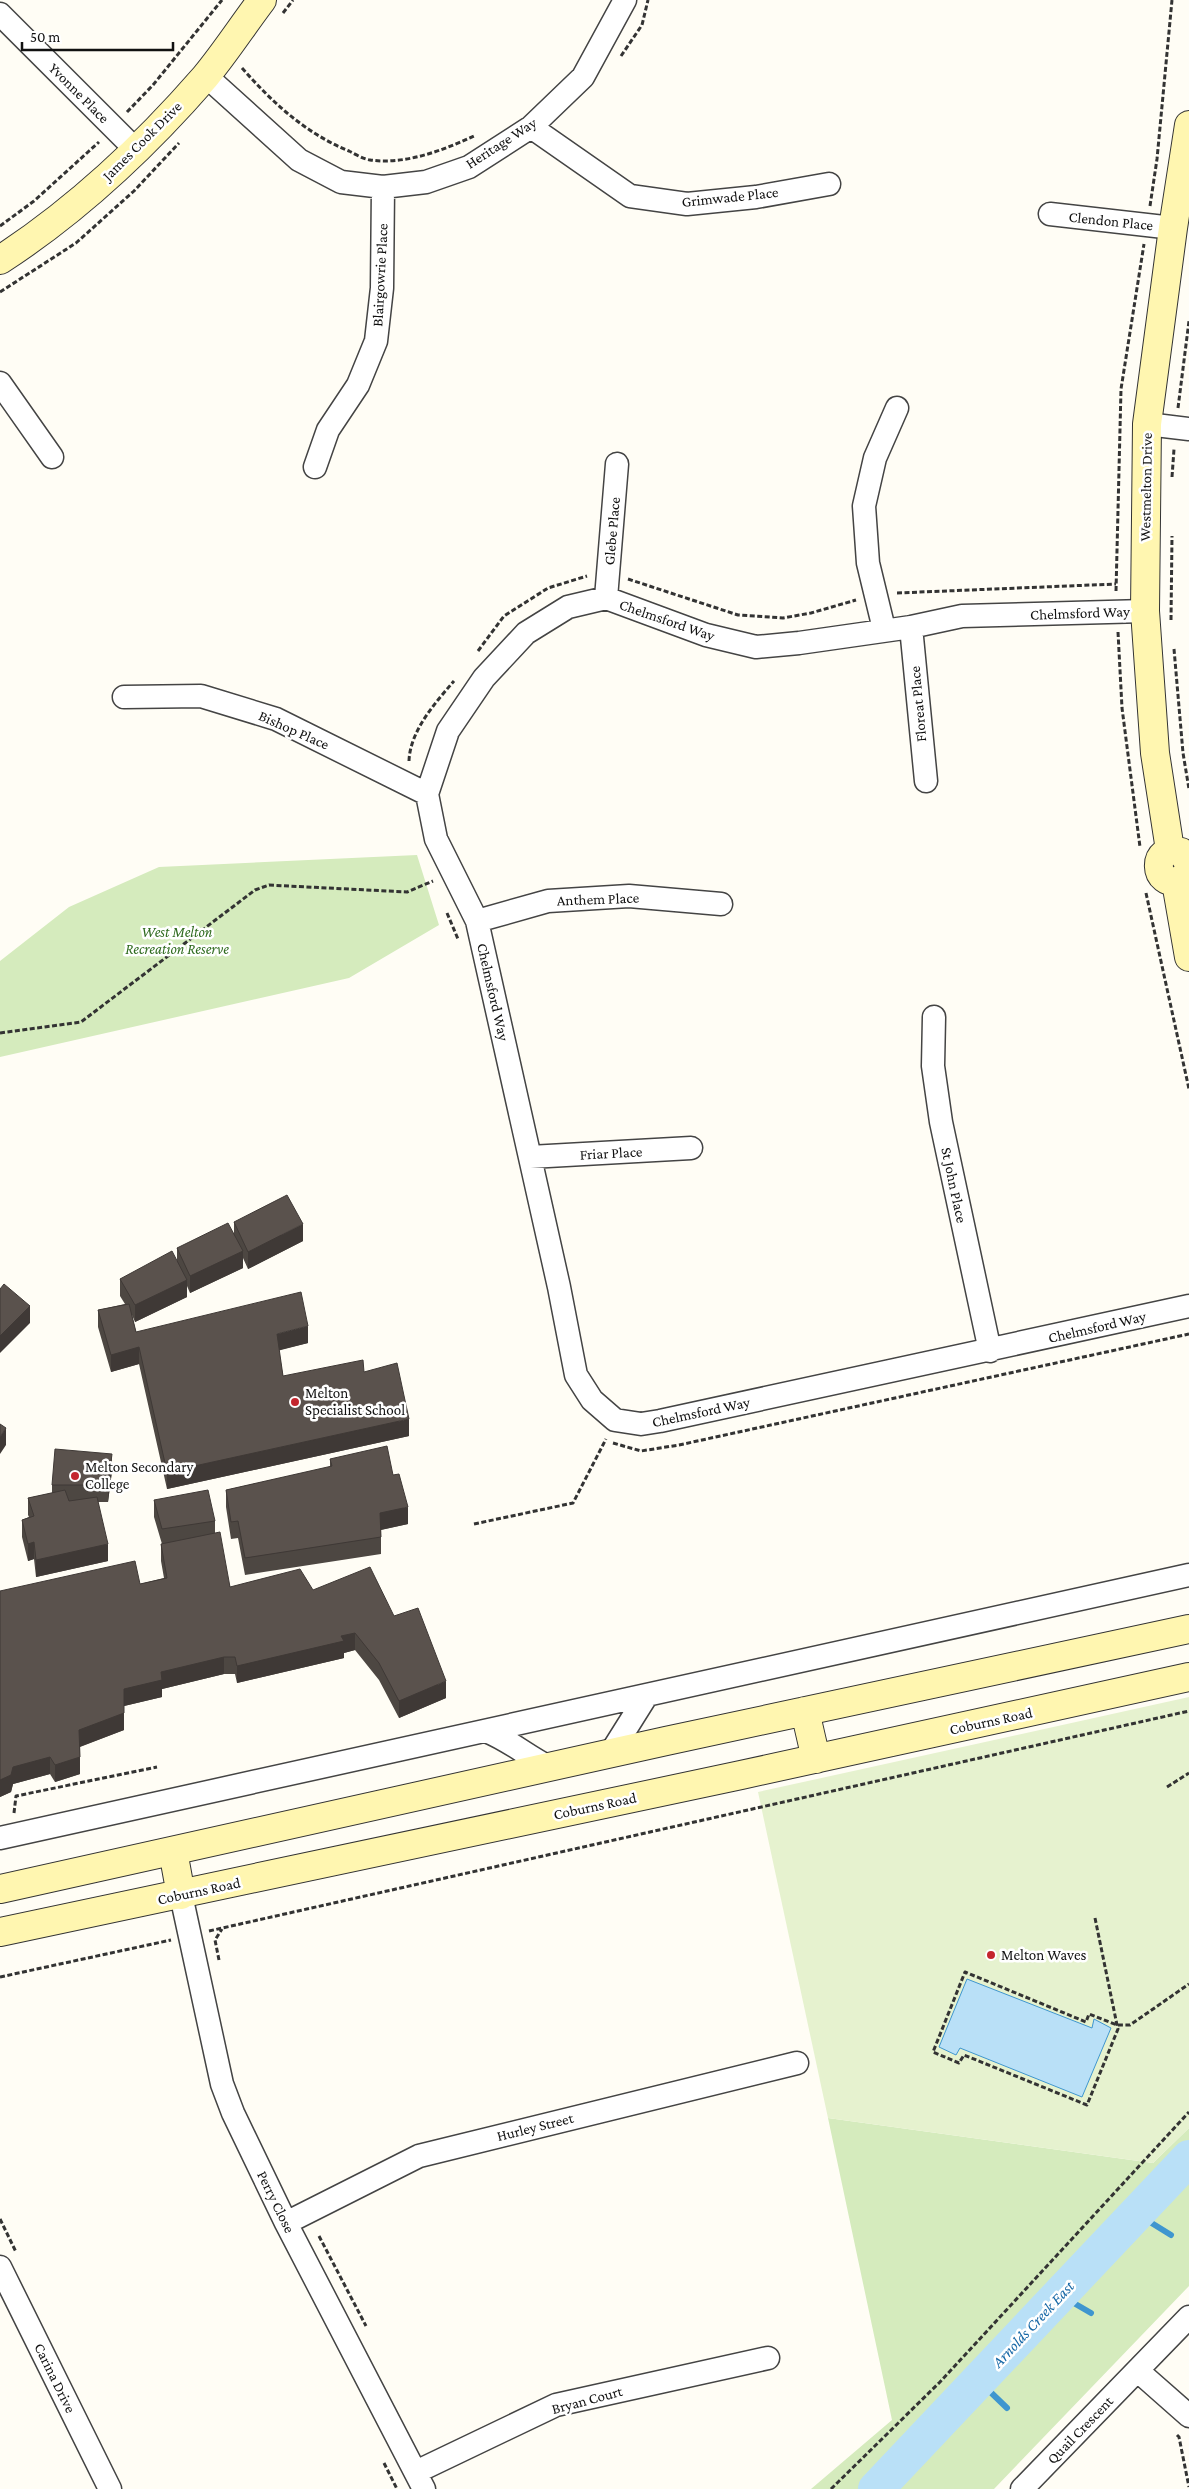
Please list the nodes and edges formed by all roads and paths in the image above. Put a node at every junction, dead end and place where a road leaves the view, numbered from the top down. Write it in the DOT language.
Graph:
graph roads {
  1 [pos="262,0"];
  2 [pos="625,0"];
  3 [pos="648,0"];
  4 [pos="0,14"];
  5 [pos="620,57"];
  6 [pos="242,68"];
  7 [pos="206,76"];
  8 [pos="1189,125"];
  9 [pos="532,127"];
  10 [pos="478,134"];
  11 [pos="136,150"];
  12 [pos="829,184"];
  13 [pos="383,187"];
  14 [pos="1050,214"];
  15 [pos="1173,228"];
  16 [pos="0,260"];
  17 [pos="1189,322"];
  18 [pos="0,383"];
  19 [pos="897,408"];
  20 [pos="1147,424"];
  21 [pos="1182,428"];
  22 [pos="52,457"];
  23 [pos="617,464"];
  24 [pos="315,467"];
  25 [pos="1172,482"];
  26 [pos="1172,530"];
  27 [pos="1116,584"];
  28 [pos="607,588"];
  29 [pos="876,597"];
  30 [pos="1145,611"];
  31 [pos="1171,625"];
  32 [pos="911,627"];
  33 [pos="884,629"];
  34 [pos="1110,629"];
  35 [pos="1118,634"];
  36 [pos="1173,644"];
  37 [pos="476,653"];
  38 [pos="459,675"];
  39 [pos="124,697"];
  40 [pos="926,781"];
  41 [pos="417,789"];
  42 [pos="1189,790"];
  43 [pos="1181,866"];
  44 [pos="432,875"];
  45 [pos="434,881"];
  46 [pos="437,888"];
  47 [pos="721,904"];
  48 [pos="446,910"];
  49 [pos="477,921"];
  50 [pos="459,943"];
  51 [pos="1189,957"];
  52 [pos="934,1017"];
  53 [pos="0,1033"];
  54 [pos="691,1148"];
  55 [pos="530,1157"];
  56 [pos="1189,1306"];
  57 [pos="1189,1334"];
  58 [pos="990,1351"];
  59 [pos="600,1434"];
  60 [pos="606,1439"];
  61 [pos="474,1524"];
  62 [pos="1189,1575"];
  63 [pos="1189,1629"];
  64 [pos="1189,1677"];
  65 [pos="647,1695"];
  66 [pos="1189,1711"];
  67 [pos="805,1712"];
  68 [pos="486,1731"];
  69 [pos="610,1754"];
  70 [pos="816,1759"];
  71 [pos="158,1767"];
  72 [pos="550,1767"];
  73 [pos="1189,1773"];
  74 [pos="1167,1787"];
  75 [pos="14,1814"];
  76 [pos="0,1838"];
  77 [pos="173,1851"];
  78 [pos="0,1889"];
  79 [pos="181,1895"];
  80 [pos="1095,1918"];
  81 [pos="0,1932"];
  82 [pos="190,1936"];
  83 [pos="0,1977"];
  84 [pos="1189,1984"];
  85 [pos="1117,2025"];
  86 [pos="797,2063"];
  87 [pos="1189,2112"];
  88 [pos="286,2223"];
  89 [pos="0,2267"];
  90 [pos="1189,2317"];
  91 [pos="768,2358"];
  92 [pos="1138,2371"];
  93 [pos="1189,2416"];
  94 [pos="420,2480"];
  95 [pos="110,2489"];
  96 [pos="831,2489"];
  97 [pos="1022,2489"];
  1 -- 7 [label="street, James Cook Drive"];
  2 -- 9 [label="street, Heritage Way"];
  3 -- 5 [label="path"];
  4 -- 11 [label="street, Yvonne Place"];
  6 -- 10 [label="path"];
  7 -- 11 [label="street, James Cook Drive"];
  7 -- 13 [label="street, Heritage Way"];
  8 -- 15 [label="street, Westmelton Drive"];
  9 -- 12 [label="street, Grimwade Place"];
  9 -- 13 [label="street, Heritage Way"];
  11 -- 16 [label="street, James Cook Drive"];
  13 -- 24 [label="street, Blairgowrie Place"];
  14 -- 15 [label="street, Clendon Place"];
  15 -- 20 [label="street, Westmelton Drive"];
  17 -- 21 [label="path"];
  18 -- 22 [label="street"];
  19 -- 29 [label="street"];
  20 -- 21 [label="street"];
  20 -- 30 [label="street, Westmelton Drive"];
  21 -- 25 [label="path"];
  23 -- 28 [label="street, Glebe Place"];
  26 -- 31 [label="path"];
  27 -- 29 [label="path"];
  28 -- 29 [label="path"];
  28 -- 33 [label="street, Chelmsford Way"];
  28 -- 37 [label="path"];
  28 -- 41 [label="street, Chelmsford Way"];
  29 -- 33 [label="street"];
  30 -- 32 [label="street, Chelmsford Way"];
  30 -- 43 [label="street, Westmelton Drive"];
  32 -- 33 [label="street, Chelmsford Way"];
  32 -- 40 [label="street, Floreat Place"];
  34 -- 35 [label="path"];
  36 -- 42 [label="path"];
  38 -- 41 [label="path"];
  39 -- 41 [label="street, Bishop Place"];
  41 -- 49 [label="street, Chelmsford Way"];
  43 -- 51 [label="street, Westmelton Drive"];
  44 -- 45 [label="path"];
  45 -- 46 [label="path"];
  45 -- 53 [label="path"];
  47 -- 49 [label="street, Anthem Place"];
  48 -- 50 [label="path"];
  49 -- 55 [label="street, Chelmsford Way"];
  52 -- 58 [label="street, St John Place"];
  54 -- 55 [label="street, Friar Place"];
  55 -- 58 [label="street, Chelmsford Way"];
  56 -- 58 [label="street, Chelmsford Way"];
  57 -- 60 [label="path"];
  59 -- 60 [label="path"];
  60 -- 61 [label="path"];
  62 -- 65 [label="street"];
  63 -- 67 [label="street"];
  64 -- 70 [label="street, Coburns Road"];
  65 -- 68 [label="street"];
  65 -- 69 [label="street"];
  66 -- 82 [label="path"];
  67 -- 69 [label="street"];
  67 -- 70 [label="street"];
  68 -- 72 [label="street"];
  68 -- 76 [label="street"];
  69 -- 72 [label="street"];
  70 -- 79 [label="street, Coburns Road"];
  71 -- 75 [label="path"];
  72 -- 77 [label="street"];
  73 -- 74 [label="path"];
  77 -- 78 [label="street"];
  77 -- 79 [label="street"];
  79 -- 81 [label="street, Coburns Road"];
  79 -- 82 [label="street, Perry Close"];
  80 -- 85 [label="path"];
  82 -- 83 [label="path"];
  82 -- 88 [label="street, Perry Close"];
  84 -- 85 [label="path"];
  85 -- 85 [label="path"];
  86 -- 88 [label="street, Hurley Street"];
  87 -- 96 [label="path"];
  88 -- 94 [label="street, Perry Close"];
  89 -- 95 [label="street, Carina Drive"];
  90 -- 92 [label="street, Quail Crescent"];
  91 -- 94 [label="street, Bryan Court"];
  92 -- 93 [label="street"];
  92 -- 97 [label="street, Quail Crescent"];
}
